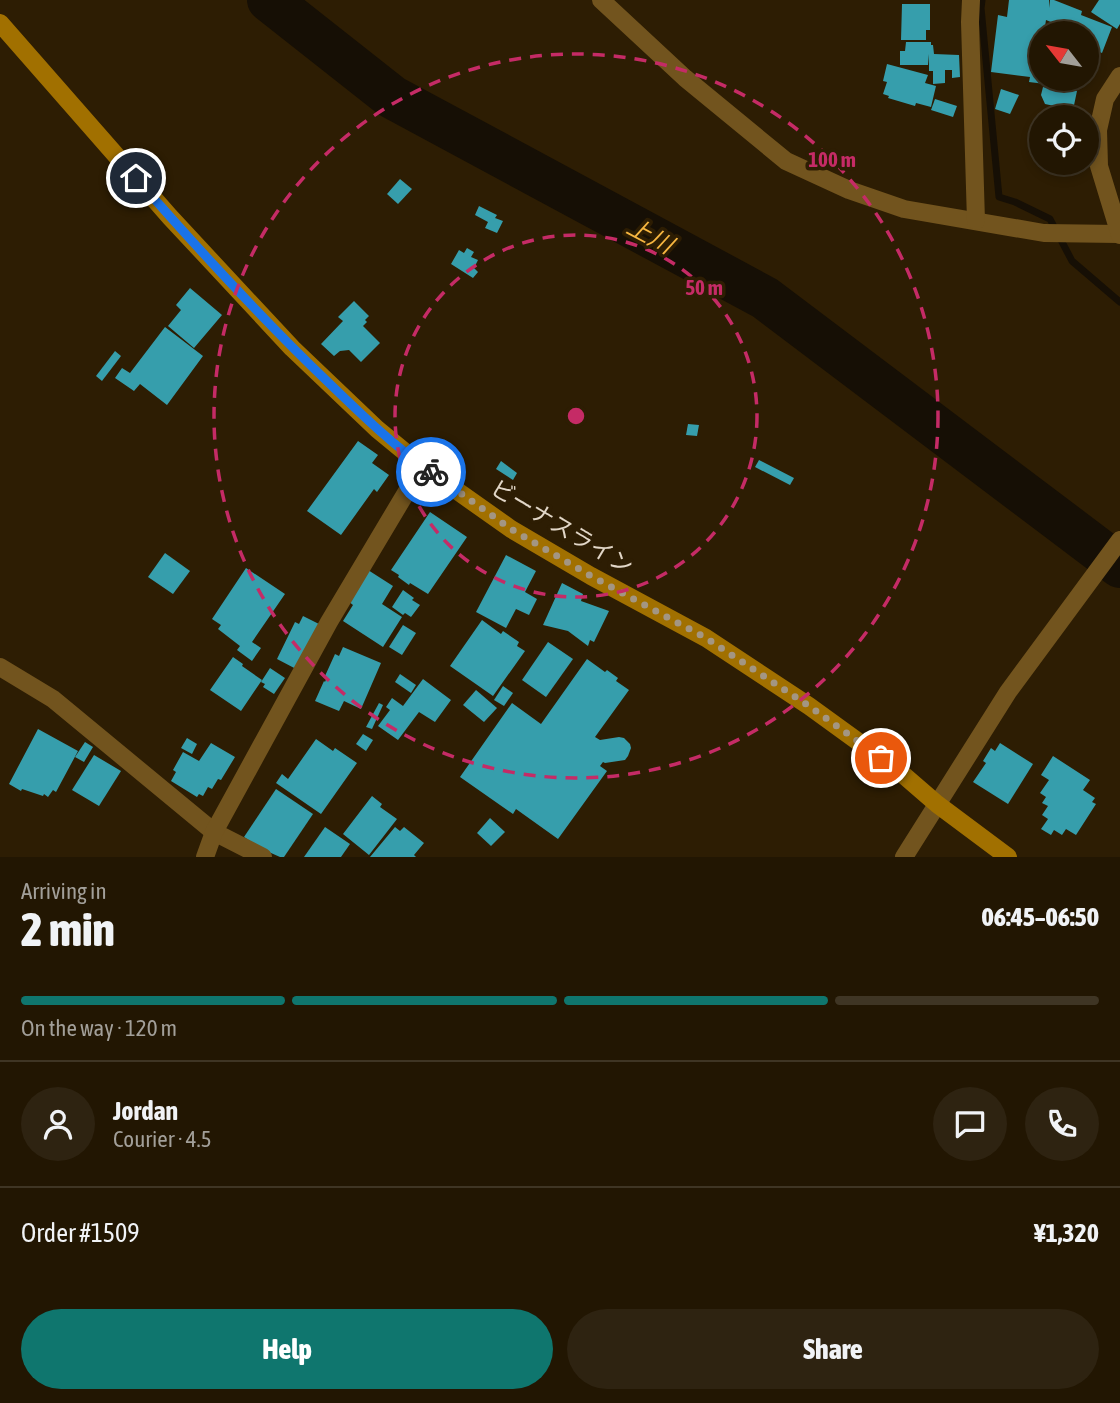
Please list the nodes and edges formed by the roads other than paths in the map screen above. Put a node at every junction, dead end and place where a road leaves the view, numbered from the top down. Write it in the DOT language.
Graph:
graph roads {
  1 [pos="601,0"];
  2 [pos="971,0"];
  3 [pos="0,23"];
  4 [pos="1120,76"];
  5 [pos="976,220"];
  6 [pos="1119,234"];
  7 [pos="422,466"];
  8 [pos="1120,540"];
  9 [pos="0,667"];
  10 [pos="937,804"];
  11 [pos="214,832"];
  12 [pos="205,857"];
  13 [pos="263,857"];
  14 [pos="904,857"];
  15 [pos="1008,857"];
  1 -- 5 [label="street"];
  2 -- 5 [label="street"];
  3 -- 7 [label="main road, ビーナスライン"];
  4 -- 6 [label="street"];
  5 -- 6 [label="street"];
  7 -- 10 [label="main road, ビーナスライン"];
  7 -- 11 [label="street"];
  8 -- 10 [label="street"];
  9 -- 11 [label="street"];
  10 -- 14 [label="street"];
  10 -- 15 [label="main road, ビーナスライン"];
  11 -- 12 [label="street"];
  11 -- 13 [label="street"];
}
